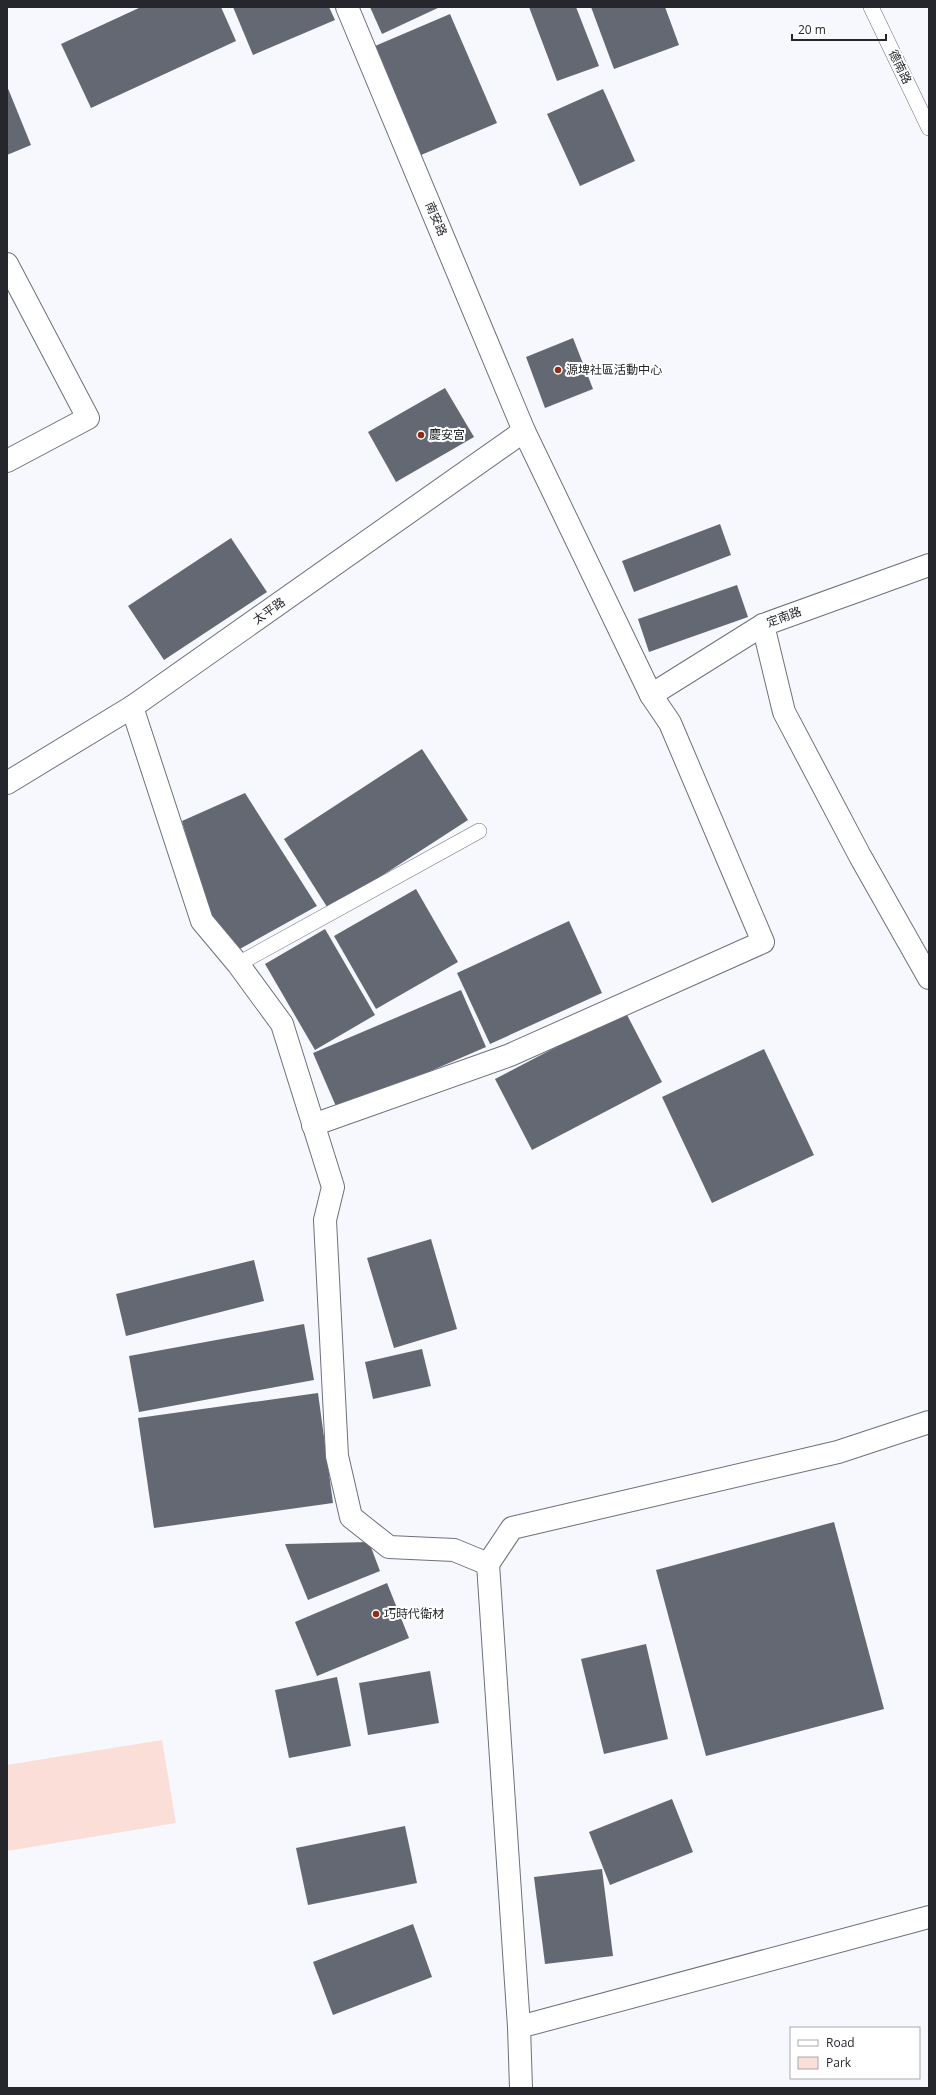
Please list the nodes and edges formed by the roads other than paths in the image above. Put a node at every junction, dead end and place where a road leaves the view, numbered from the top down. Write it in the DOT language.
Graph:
graph roads {
  1 [pos="347,7"];
  2 [pos="871,7"];
  3 [pos="929,128"];
  4 [pos="7,264"];
  5 [pos="524,431"];
  6 [pos="7,461"];
  7 [pos="929,565"];
  8 [pos="763,625"];
  9 [pos="651,695"];
  10 [pos="132,707"];
  11 [pos="7,783"];
  12 [pos="479,832"];
  13 [pos="238,964"];
  14 [pos="929,978"];
  15 [pos="314,1125"];
  16 [pos="929,1422"];
  17 [pos="488,1564"];
  18 [pos="929,1917"];
  19 [pos="519,2027"];
  20 [pos="521,2088"];
  1 -- 5 [label="street, 南安路"];
  2 -- 3 [label="lane, 德南路"];
  4 -- 6 [label="street"];
  5 -- 9 [label="street, 南安路"];
  5 -- 10 [label="street, 太平路"];
  7 -- 8 [label="street, 定南路"];
  8 -- 9 [label="street, 定南路"];
  8 -- 14 [label="street"];
  9 -- 15 [label="street, 南安路"];
  10 -- 11 [label="street, 太平路"];
  10 -- 13 [label="street"];
  12 -- 13 [label="lane"];
  13 -- 15 [label="street"];
  15 -- 17 [label="street"];
  16 -- 17 [label="street"];
  17 -- 19 [label="street"];
  18 -- 19 [label="street"];
  19 -- 20 [label="street"];
}
